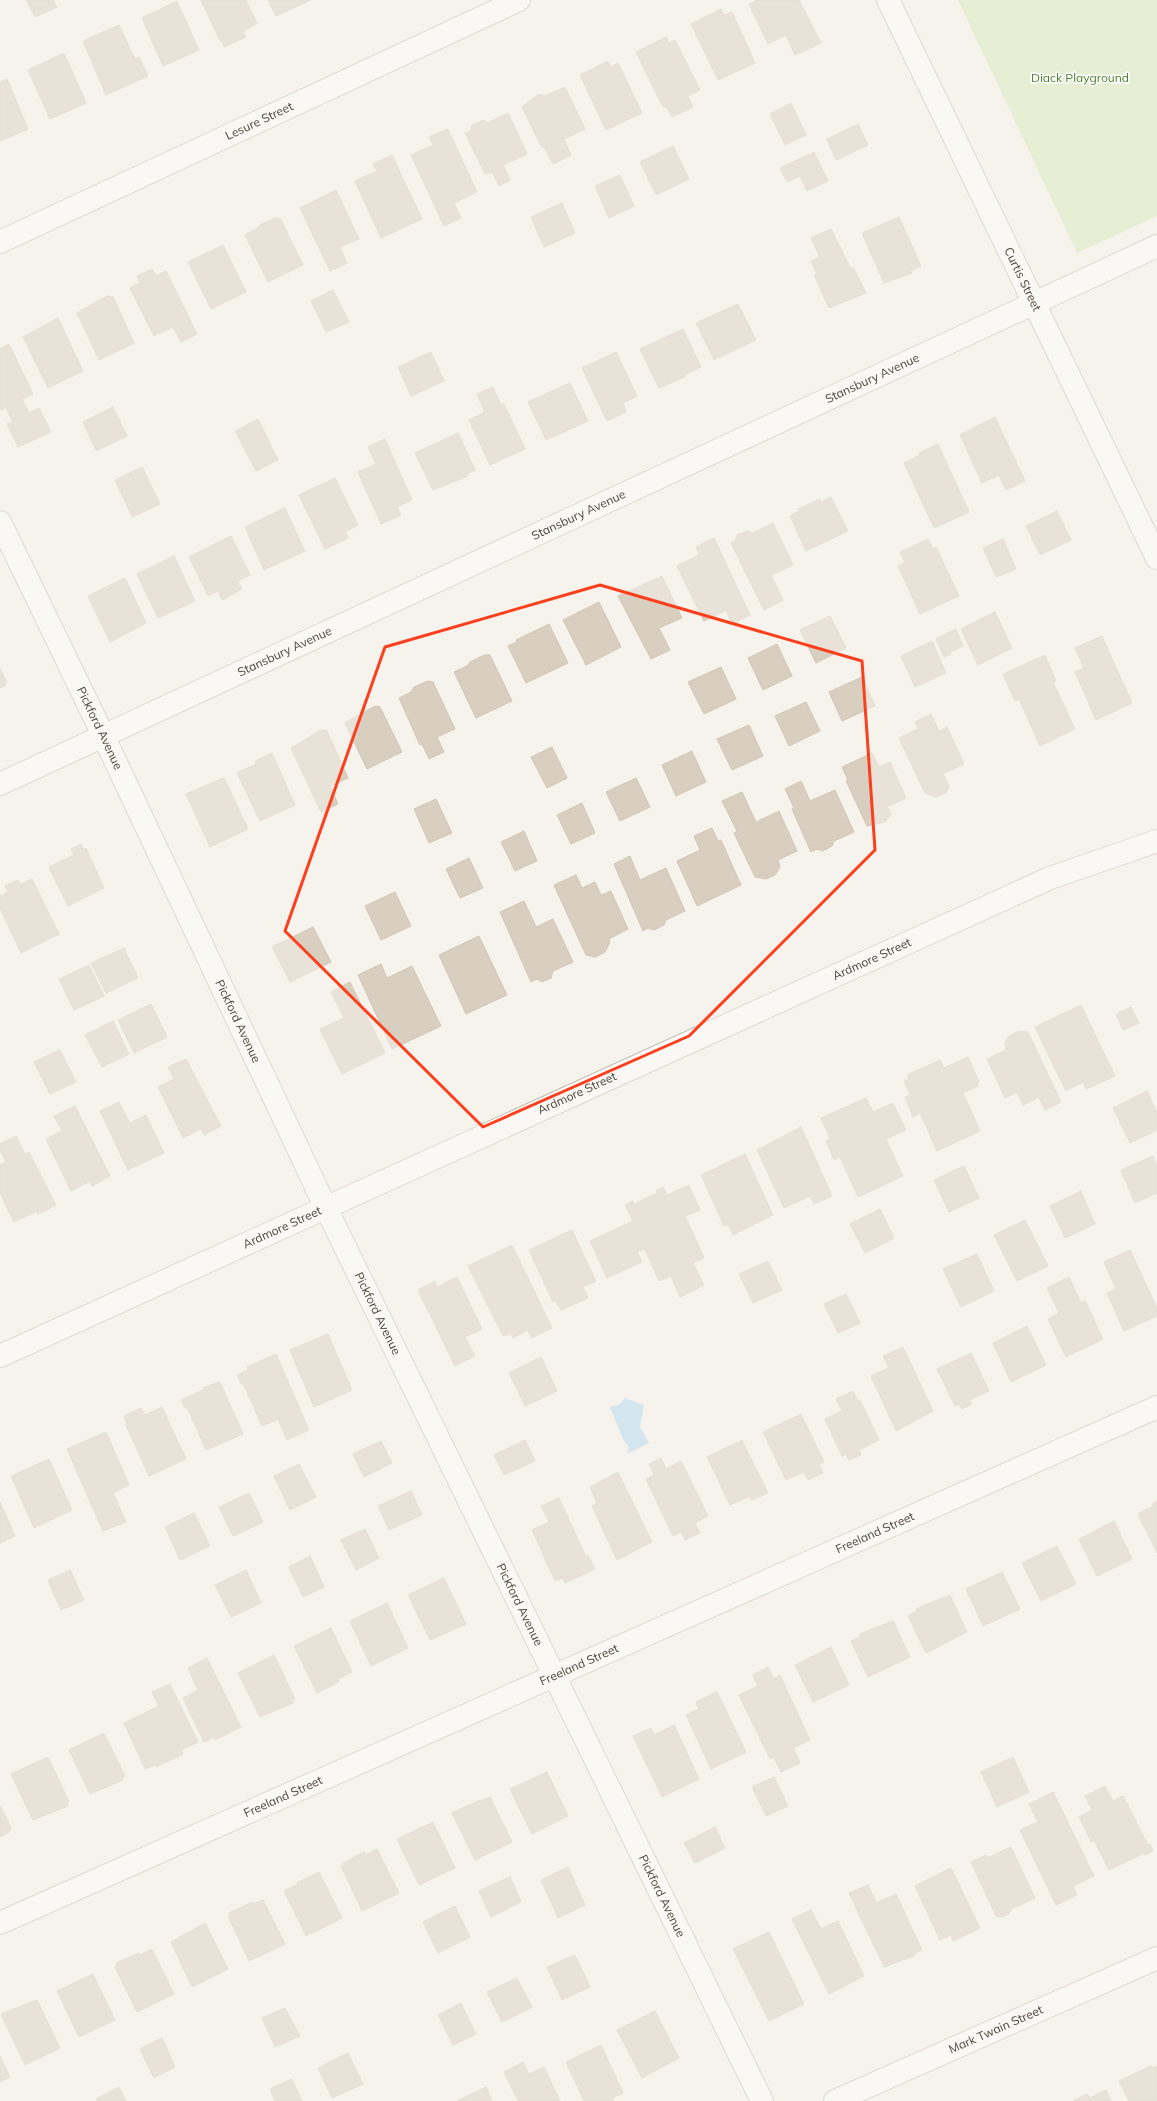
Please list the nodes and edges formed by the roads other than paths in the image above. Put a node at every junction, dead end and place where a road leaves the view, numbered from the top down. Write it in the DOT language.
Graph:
graph roads {
  1 [pos="519,0"];
  2 [pos="888,0"];
  3 [pos="0,242"];
  4 [pos="1157,246"];
  5 [pos="1034,303"];
  6 [pos="0,522"];
  7 [pos="1157,558"];
  8 [pos="104,735"];
  9 [pos="0,784"];
  10 [pos="1157,841"];
  11 [pos="326,1208"];
  12 [pos="0,1356"];
  13 [pos="1157,1407"];
  14 [pos="554,1675"];
  15 [pos="0,1923"];
  16 [pos="1157,1958"];
  17 [pos="762,2101"];
  18 [pos="835,2101"];
  1 -- 3 [label="street, Lesure Street"];
  2 -- 5 [label="street, Curtis Street"];
  4 -- 5 [label="street, Stansbury Avenue"];
  5 -- 7 [label="street, Curtis Street"];
  5 -- 8 [label="street, Stansbury Avenue"];
  6 -- 8 [label="street, Pickford Avenue"];
  8 -- 9 [label="street, Stansbury Avenue"];
  8 -- 11 [label="street, Pickford Avenue"];
  10 -- 11 [label="street, Ardmore Street"];
  11 -- 12 [label="street, Ardmore Street"];
  11 -- 14 [label="street, Pickford Avenue"];
  13 -- 14 [label="street, Freeland Street"];
  14 -- 15 [label="street, Freeland Street"];
  14 -- 17 [label="street, Pickford Avenue"];
  16 -- 18 [label="street, Mark Twain Street"];
}
